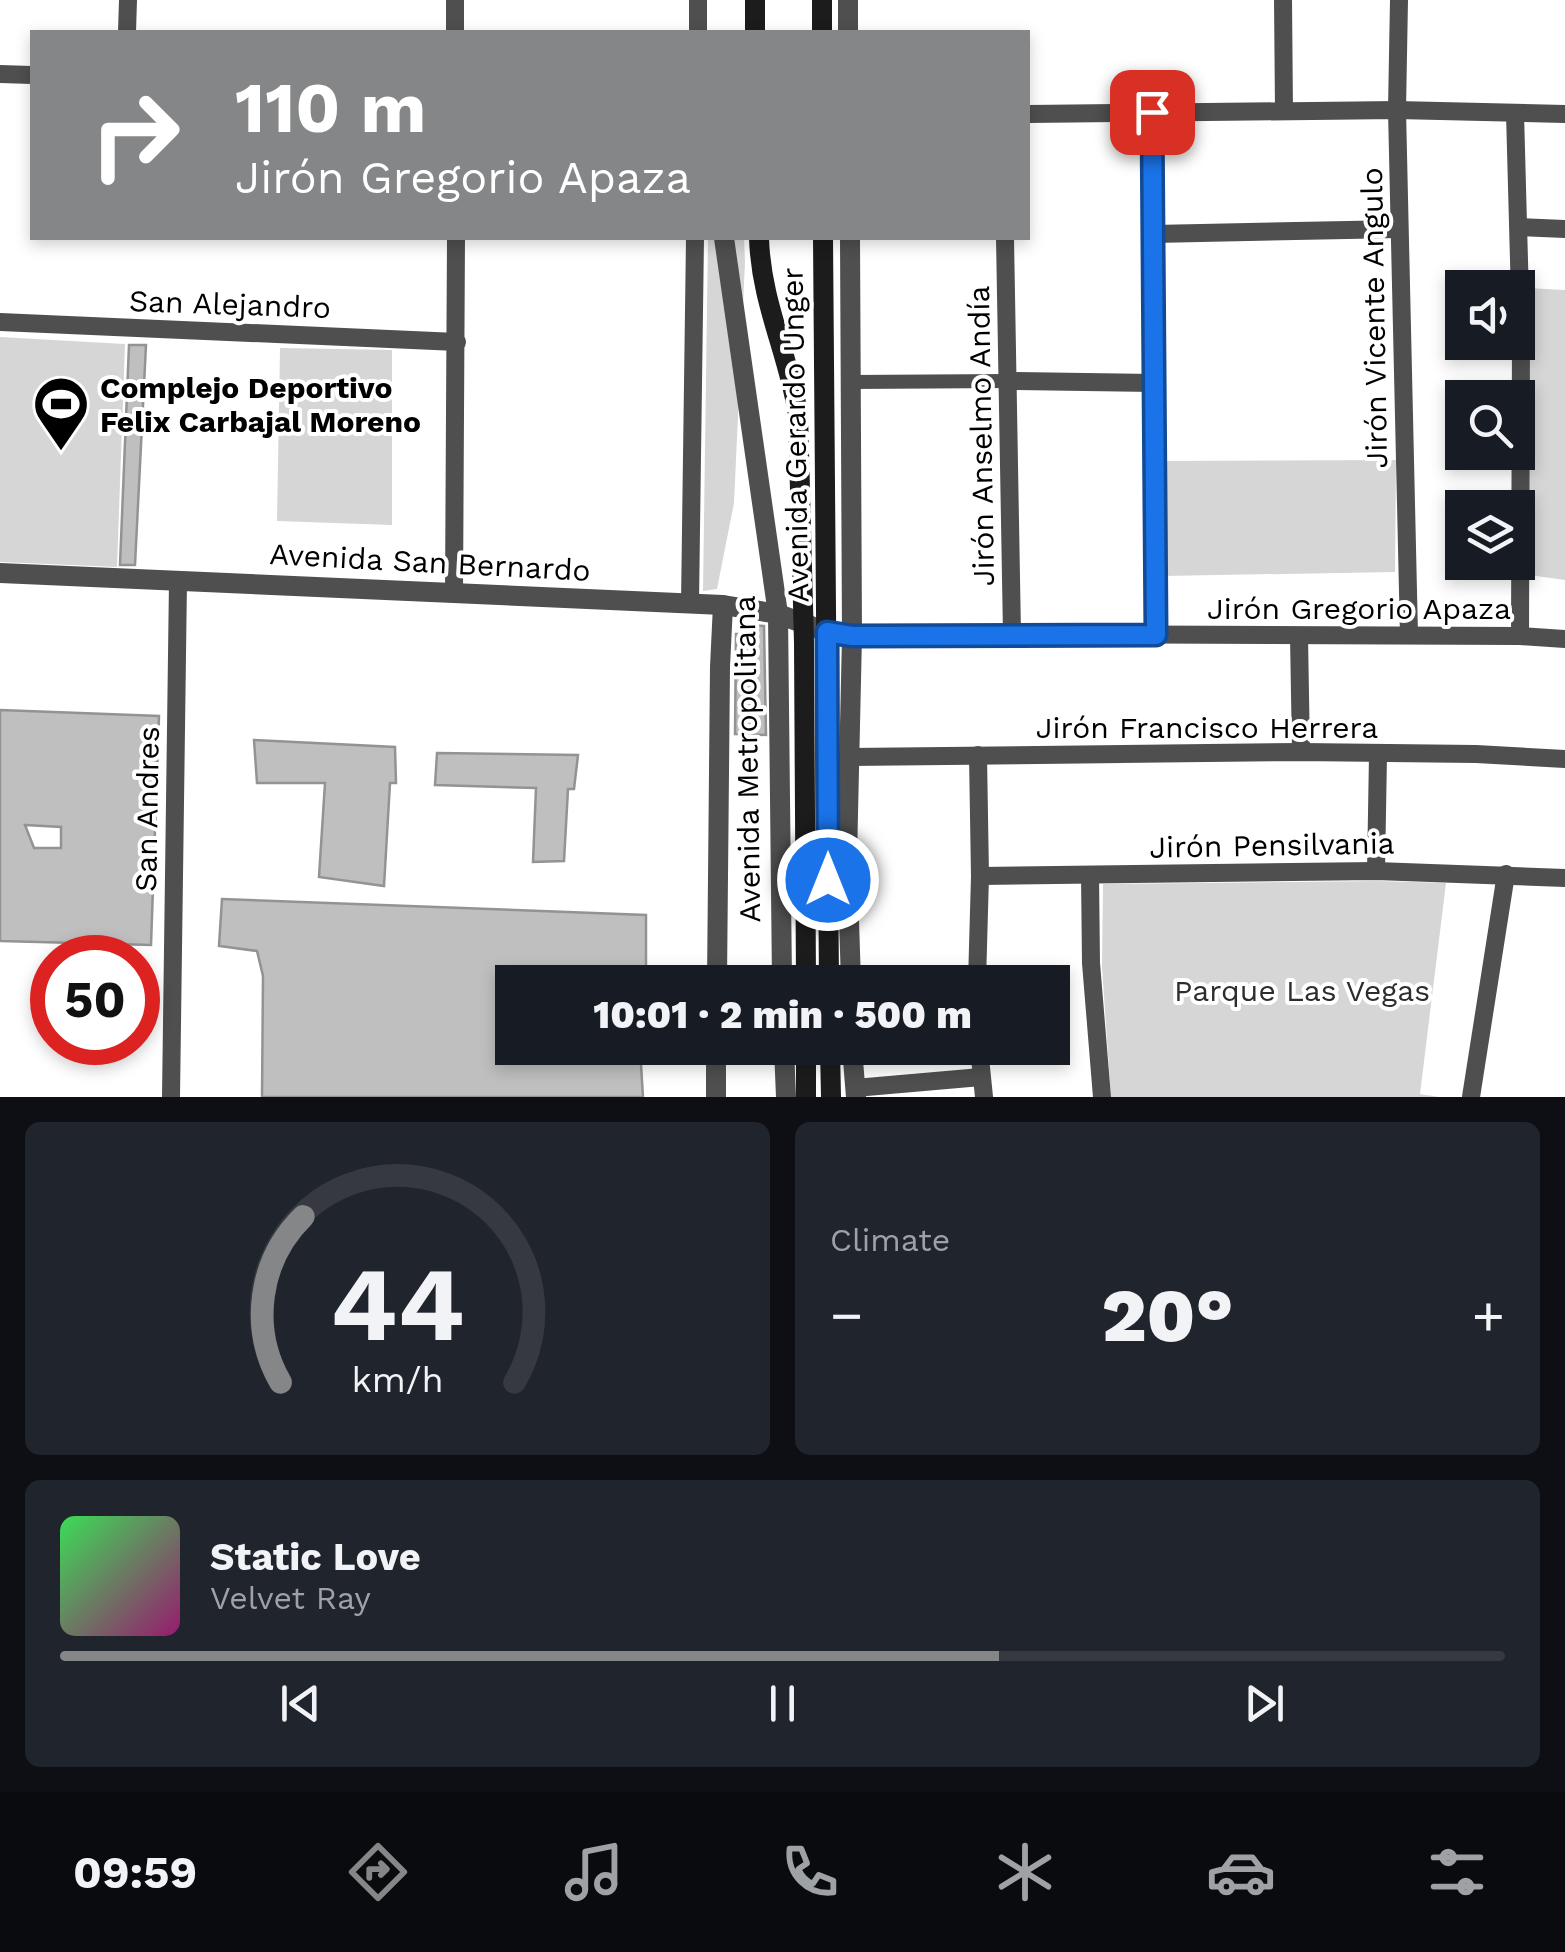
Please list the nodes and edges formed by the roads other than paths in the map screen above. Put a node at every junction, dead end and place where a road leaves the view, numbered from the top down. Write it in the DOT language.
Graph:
graph roads {
  1 [pos="128,0"];
  2 [pos="455,0"];
  3 [pos="698,0"];
  4 [pos="755,0"];
  5 [pos="822,0"];
  6 [pos="848,0"];
  7 [pos="1284,0"];
  8 [pos="1399,0"];
  9 [pos="127,30"];
  10 [pos="455,30"];
  11 [pos="698,30"];
  12 [pos="755,30"];
  13 [pos="822,30"];
  14 [pos="848,30"];
  15 [pos="0,74"];
  16 [pos="30,75"];
  17 [pos="1284,110"];
  18 [pos="1397,110"];
  19 [pos="1152,112"];
  20 [pos="1515,112"];
  21 [pos="1030,114"];
  22 [pos="1565,114"];
  23 [pos="1518,227"];
  24 [pos="1399,228"];
  25 [pos="1565,229"];
  26 [pos="1153,234"];
  27 [pos="456,240"];
  28 [pos="695,240"];
  29 [pos="724,240"];
  30 [pos="760,240"];
  31 [pos="823,240"];
  32 [pos="850,240"];
  33 [pos="1005,240"];
  34 [pos="0,322"];
  35 [pos="457,342"];
  36 [pos="1008,381"];
  37 [pos="852,382"];
  38 [pos="1154,383"];
  39 [pos="0,573"];
  40 [pos="178,581"];
  41 [pos="454,593"];
  42 [pos="690,604"];
  43 [pos="723,605"];
  44 [pos="778,614"];
  45 [pos="803,621"];
  46 [pos="827,632"];
  47 [pos="1012,634"];
  48 [pos="1156,635"];
  49 [pos="1408,635"];
  50 [pos="852,636"];
  51 [pos="1299,636"];
  52 [pos="1520,636"];
  53 [pos="1565,639"];
  54 [pos="1301,752"];
  55 [pos="978,754"];
  56 [pos="1378,754"];
  57 [pos="849,757"];
  58 [pos="1565,759"];
  59 [pos="1376,870"];
  60 [pos="1506,874"];
  61 [pos="1090,875"];
  62 [pos="980,876"];
  63 [pos="1565,878"];
  64 [pos="717,965"];
  65 [pos="782,965"];
  66 [pos="806,965"];
  67 [pos="829,965"];
  68 [pos="850,965"];
  69 [pos="977,965"];
  70 [pos="716,1065"];
  71 [pos="785,1065"];
  72 [pos="806,1065"];
  73 [pos="830,1065"];
  74 [pos="853,1065"];
  75 [pos="980,1065"];
  76 [pos="981,1077"];
  77 [pos="855,1092"];
  78 [pos="172,1097"];
  79 [pos="716,1097"];
  80 [pos="786,1097"];
  81 [pos="806,1097"];
  82 [pos="831,1097"];
  83 [pos="984,1097"];
  84 [pos="1102,1097"];
  85 [pos="1470,1097"];
  1 -- 9 [label="street"];
  2 -- 10 [label="street"];
  3 -- 11 [label="street"];
  4 -- 12 [label="main road"];
  5 -- 13 [label="main road"];
  6 -- 14 [label="street"];
  7 -- 17 [label="street"];
  8 -- 18 [label="street, Jirón Vicente Angulo"];
  15 -- 16 [label="street"];
  17 -- 18 [label="street"];
  17 -- 19 [label="street"];
  18 -- 20 [label="street"];
  18 -- 24 [label="street, Jirón Vicente Angulo"];
  19 -- 21 [label="street"];
  19 -- 26 [label="street"];
  20 -- 22 [label="street"];
  20 -- 23 [label="street"];
  23 -- 25 [label="street"];
  23 -- 52 [label="street"];
  24 -- 26 [label="street"];
  24 -- 49 [label="street, Jirón Vicente Angulo"];
  26 -- 38 [label="street"];
  27 -- 35 [label="street"];
  28 -- 42 [label="street"];
  29 -- 44 [label="street, Avenida Metropolitana"];
  30 -- 45 [label="main road, Avenida Gerardo Unger"];
  31 -- 46 [label="main road, Avenida Gerardo Unger"];
  32 -- 37 [label="street, Avenida Gerardo Unger"];
  33 -- 36 [label="street, Jirón Anselmo Andía"];
  34 -- 35 [label="street, San Alejandro"];
  35 -- 41 [label="street"];
  36 -- 37 [label="street"];
  36 -- 38 [label="street"];
  36 -- 47 [label="street, Jirón Anselmo Andía"];
  37 -- 50 [label="street, Avenida Gerardo Unger"];
  38 -- 48 [label="street"];
  39 -- 40 [label="street, Avenida San Bernardo"];
  40 -- 41 [label="street, Avenida San Bernardo"];
  40 -- 78 [label="street, San Andres"];
  41 -- 42 [label="street, Avenida San Bernardo"];
  42 -- 43 [label="street, Avenida San Bernardo"];
  43 -- 44 [label="street, Avenida San Bernardo"];
  43 -- 64 [label="street"];
  44 -- 45 [label="street, Avenida San Bernardo"];
  44 -- 65 [label="street, Avenida Metropolitana"];
  45 -- 46 [label="street, Avenida San Bernardo"];
  45 -- 66 [label="main road, Avenida Metropolitana"];
  46 -- 50 [label="street, Avenida San Bernardo"];
  46 -- 67 [label="main road"];
  47 -- 48 [label="street, Jirón Gregorio Apaza"];
  47 -- 50 [label="street, Jirón Gregorio Apaza"];
  48 -- 51 [label="street, Jirón Gregorio Apaza"];
  49 -- 51 [label="street, Jirón Gregorio Apaza"];
  49 -- 52 [label="street, Jirón Gregorio Apaza"];
  50 -- 57 [label="street"];
  51 -- 54 [label="street"];
  52 -- 53 [label="street, Jirón Gregorio Apaza"];
  54 -- 55 [label="street, Jirón Francisco Herrera"];
  54 -- 56 [label="street, Jirón Francisco Herrera"];
  55 -- 57 [label="street, Jirón Francisco Herrera"];
  55 -- 62 [label="street"];
  56 -- 58 [label="street, Jirón Francisco Herrera"];
  56 -- 59 [label="street"];
  57 -- 68 [label="street"];
  59 -- 60 [label="street, Jirón Pensilvania"];
  59 -- 61 [label="street, Jirón Pensilvania"];
  60 -- 63 [label="street, Jirón Pensilvania"];
  60 -- 85 [label="street"];
  61 -- 62 [label="street, Jirón Pensilvania"];
  61 -- 84 [label="street"];
  62 -- 69 [label="street"];
  70 -- 79 [label="street"];
  71 -- 80 [label="street"];
  72 -- 81 [label="main road"];
  73 -- 82 [label="main road"];
  74 -- 77 [label="street"];
  75 -- 76 [label="street"];
  76 -- 77 [label="street"];
  76 -- 83 [label="street"];
}
